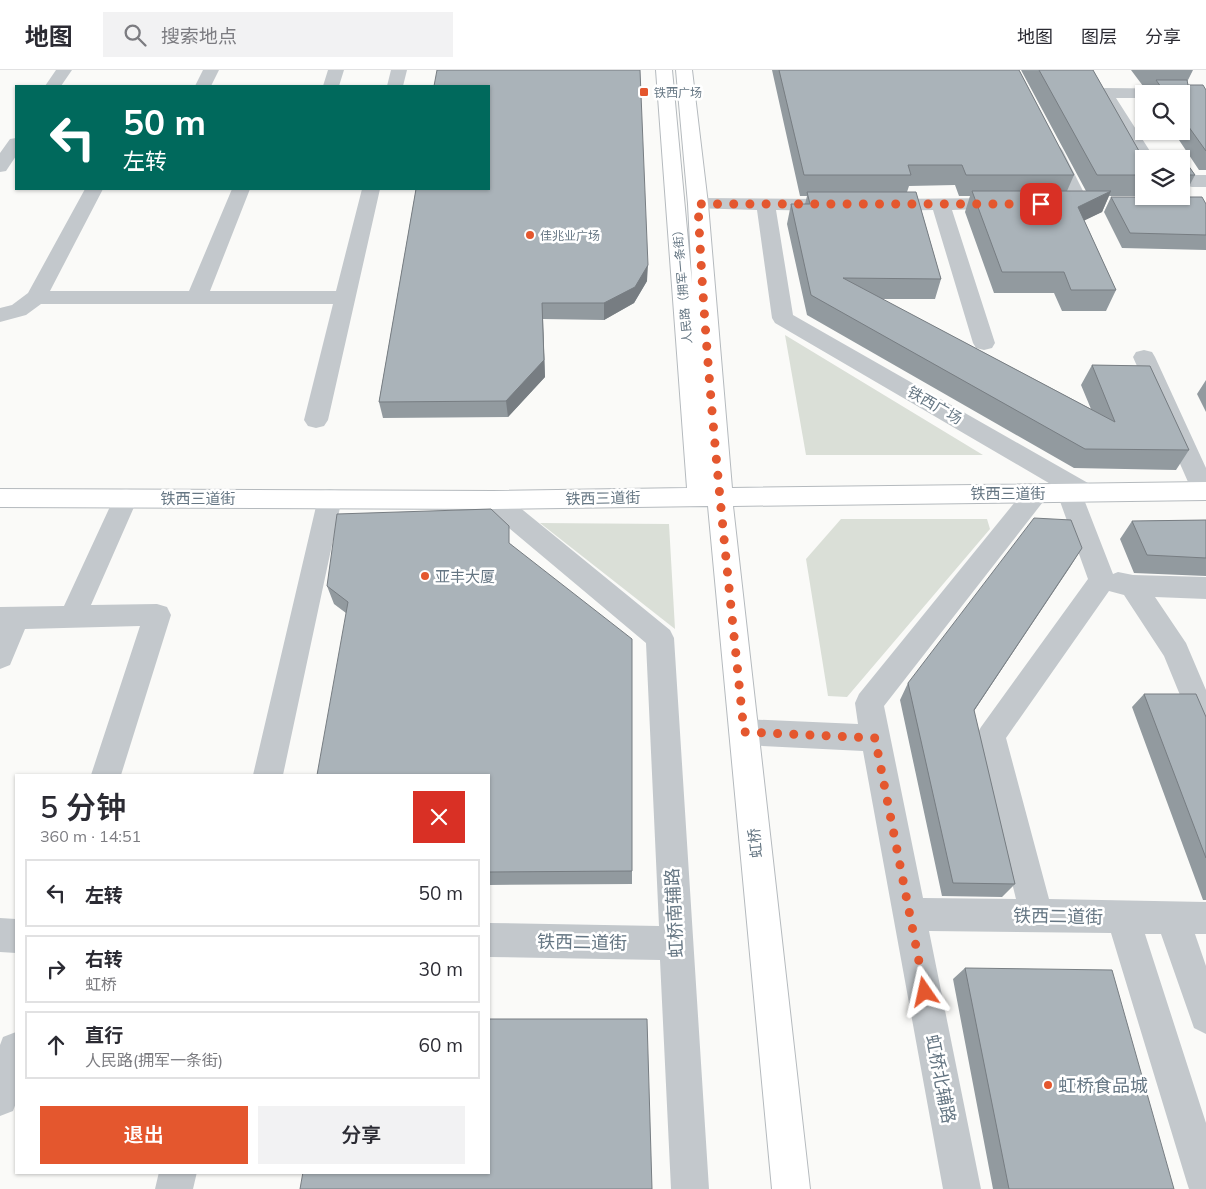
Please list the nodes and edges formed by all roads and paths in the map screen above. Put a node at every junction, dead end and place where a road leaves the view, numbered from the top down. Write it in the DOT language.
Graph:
graph roads {
  1 [pos="64,70"];
  2 [pos="211,70"];
  3 [pos="336,70"];
  4 [pos="399,70"];
  5 [pos="664,70"];
  6 [pos="684,70"];
  7 [pos="55,85"];
  8 [pos="204,85"];
  9 [pos="331,85"];
  10 [pos="395,85"];
  11 [pos="1206,94"];
  12 [pos="1044,132"];
  13 [pos="15,145"];
  14 [pos="1140,150"];
  15 [pos="6,166"];
  16 [pos="1190,180"];
  17 [pos="1206,181"];
  18 [pos="93,190"];
  19 [pos="241,190"];
  20 [pos="371,190"];
  21 [pos="1060,203"];
  22 [pos="1080,203"];
  23 [pos="1100,203"];
  24 [pos="698,204"];
  25 [pos="1021,204"];
  26 [pos="766,205"];
  27 [pos="844,205"];
  28 [pos="863,205"];
  29 [pos="941,205"];
  30 [pos="36,298"];
  31 [pos="198,298"];
  32 [pos="345,298"];
  33 [pos="0,315"];
  34 [pos="984,343"];
  35 [pos="1144,357"];
  36 [pos="316,420"];
  37 [pos="1205,491"];
  38 [pos="1037,492"];
  39 [pos="1078,493"];
  40 [pos="710,497"];
  41 [pos="0,498"];
  42 [pos="126,498"];
  43 [pos="330,498"];
  44 [pos="493,500"];
  45 [pos="1102,580"];
  46 [pos="1132,586"];
  47 [pos="1206,588"];
  48 [pos="73,616"];
  49 [pos="8,618"];
  50 [pos="0,657"];
  51 [pos="1206,724"];
  52 [pos="744,732"];
  53 [pos="875,738"];
  54 [pos="106,774"];
  55 [pos="268,774"];
  56 [pos="910,914"];
  57 [pos="1037,916"];
  58 [pos="1124,917"];
  59 [pos="1172,917"];
  60 [pos="1206,918"];
  61 [pos="0,935"];
  62 [pos="15,936"];
  63 [pos="490,940"];
  64 [pos="675,943"];
  65 [pos="1206,1016"];
  66 [pos="15,1053"];
  67 [pos="0,1098"];
  68 [pos="178,1174"];
  69 [pos="1206,1183"];
  70 [pos="174,1189"];
  71 [pos="690,1189"];
  72 [pos="791,1189"];
  73 [pos="962,1189"];
  1 -- 7 [label="street"];
  2 -- 8 [label="street"];
  3 -- 9 [label="street"];
  4 -- 10 [label="street"];
  5 -- 40 [label="main road, 人民路（拥军一条街）"];
  6 -- 24 [label="main road"];
  11 -- 14 [label="street"];
  12 -- 22 [label="street"];
  13 -- 15 [label="street"];
  16 -- 17 [label="street"];
  18 -- 30 [label="street"];
  19 -- 31 [label="street"];
  20 -- 32 [label="street"];
  21 -- 22 [label="street"];
  22 -- 23 [label="street"];
  24 -- 26 [label="street"];
  24 -- 40 [label="main road"];
  25 -- 29 [label="street"];
  26 -- 27 [label="street"];
  26 -- 39 [label="street, 铁西广场"];
  28 -- 29 [label="street"];
  29 -- 34 [label="street"];
  30 -- 31 [label="street"];
  30 -- 33 [label="street"];
  31 -- 32 [label="street"];
  32 -- 36 [label="street"];
  35 -- 37 [label="street"];
  37 -- 39 [label="main road, 铁西三道街"];
  38 -- 39 [label="main road, 铁西三道街"];
  38 -- 40 [label="main road, 铁西三道街"];
  38 -- 53 [label="street, 虹桥北辅路"];
  39 -- 45 [label="street"];
  40 -- 44 [label="main road, 铁西三道街"];
  40 -- 52 [label="main road, 虹桥"];
  41 -- 42 [label="main road, 铁西三道街"];
  42 -- 43 [label="main road, 铁西三道街"];
  42 -- 48 [label="street"];
  43 -- 44 [label="main road, 铁西三道街"];
  43 -- 55 [label="street"];
  44 -- 64 [label="street, 虹桥南辅路"];
  45 -- 46 [label="street"];
  45 -- 57 [label="street"];
  46 -- 47 [label="street"];
  46 -- 51 [label="street"];
  48 -- 49 [label="street"];
  48 -- 54 [label="street"];
  49 -- 50 [label="street"];
  52 -- 53 [label="street"];
  52 -- 72 [label="main road, 虹桥"];
  53 -- 56 [label="street, 虹桥北辅路"];
  56 -- 57 [label="street, 铁西二道街"];
  56 -- 73 [label="street, 虹桥北辅路"];
  57 -- 58 [label="street, 铁西二道街"];
  58 -- 59 [label="street, 铁西二道街"];
  58 -- 69 [label="street"];
  59 -- 60 [label="street, 铁西二道街"];
  59 -- 65 [label="street"];
  61 -- 62 [label="street"];
  63 -- 64 [label="street, 铁西二道街"];
  64 -- 71 [label="street, 虹桥南辅路"];
  66 -- 67 [label="street"];
  68 -- 70 [label="street"];
}
